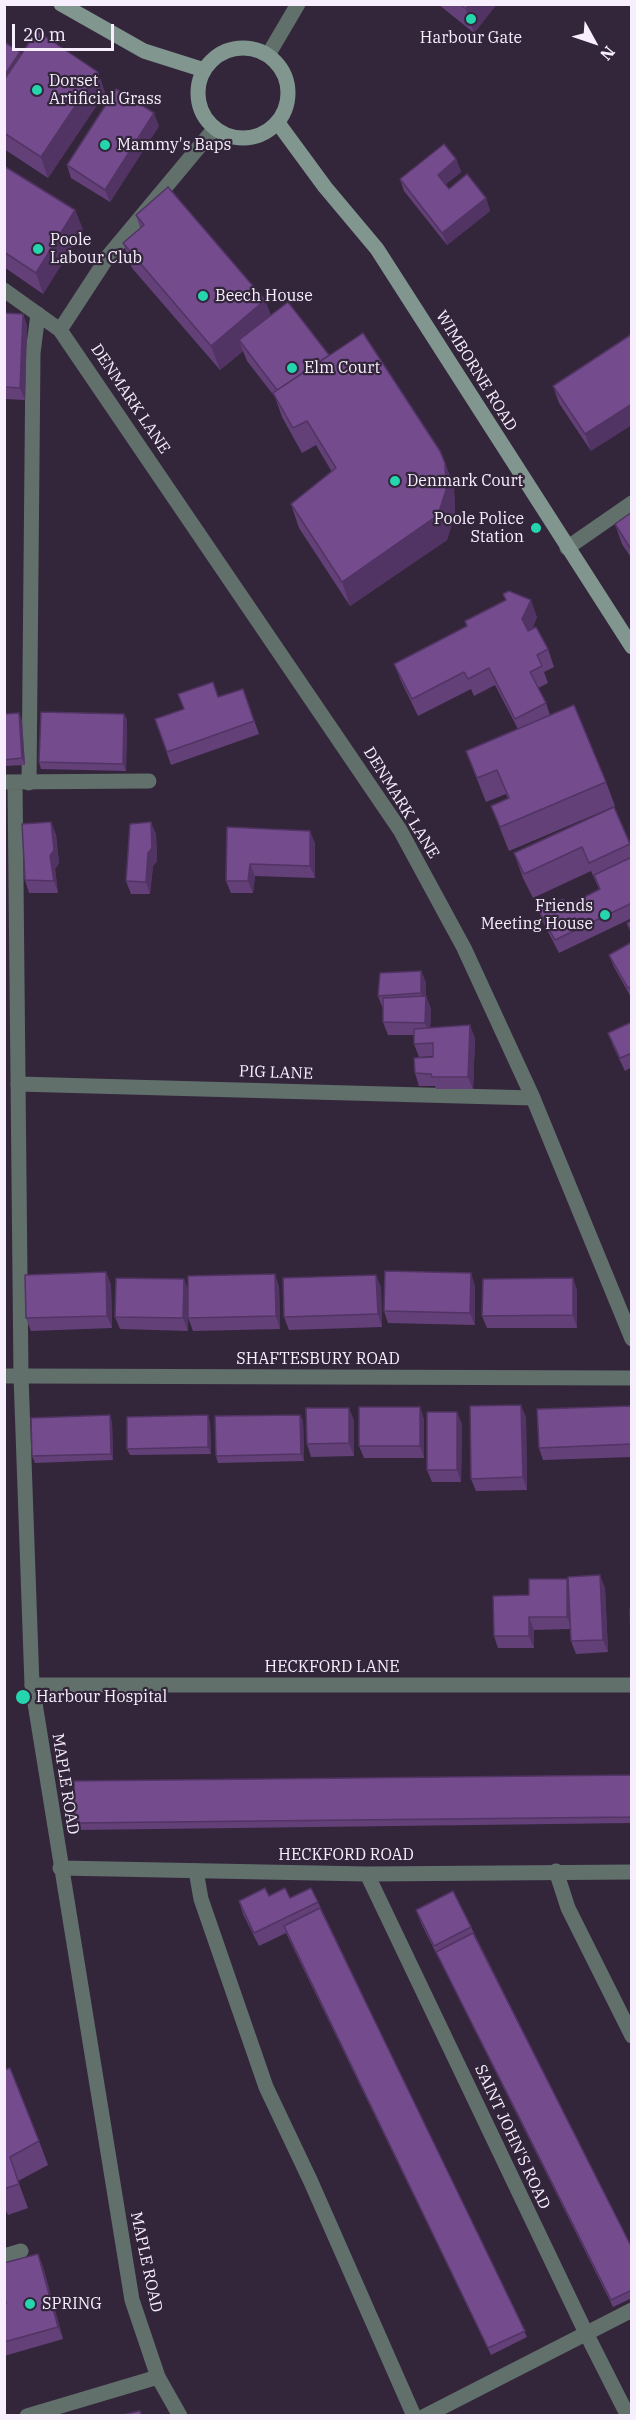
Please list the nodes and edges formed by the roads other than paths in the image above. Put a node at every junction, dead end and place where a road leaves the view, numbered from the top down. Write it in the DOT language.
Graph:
graph roads {
  1 [pos="61,4"];
  2 [pos="298,4"];
  3 [pos="268,55"];
  4 [pos="204,70"];
  5 [pos="278,123"];
  6 [pos="214,129"];
  7 [pos="4,290"];
  8 [pos="38,314"];
  9 [pos="60,330"];
  10 [pos="632,503"];
  11 [pos="567,548"];
  12 [pos="632,647"];
  13 [pos="149,781"];
  14 [pos="16,782"];
  15 [pos="18,1084"];
  16 [pos="533,1098"];
  17 [pos="632,1339"];
  18 [pos="4,1376"];
  19 [pos="21,1376"];
  20 [pos="632,1378"];
  21 [pos="32,1685"];
  22 [pos="632,1685"];
  23 [pos="60,1868"];
  24 [pos="196,1871"];
  25 [pos="556,1871"];
  26 [pos="632,1872"];
  27 [pos="367,1874"];
  28 [pos="632,2036"];
  29 [pos="21,2251"];
  30 [pos="4,2256"];
  31 [pos="632,2310"];
  32 [pos="586,2333"];
  33 [pos="158,2377"];
  34 [pos="27,2415"];
  35 [pos="180,2415"];
  36 [pos="414,2415"];
  37 [pos="424,2415"];
  38 [pos="628,2415"];
  1 -- 4 [label="main road"];
  2 -- 3 [label="street"];
  3 -- 4 [label="main road"];
  3 -- 5 [label="main road"];
  4 -- 6 [label="main road"];
  5 -- 6 [label="main road"];
  5 -- 11 [label="main road, WIMBORNE ROAD"];
  6 -- 9 [label="street"];
  7 -- 8 [label="street, DENMARK LANE"];
  8 -- 9 [label="street, DENMARK LANE"];
  8 -- 14 [label="street, MAPLE ROAD"];
  9 -- 16 [label="street, DENMARK LANE"];
  10 -- 11 [label="street"];
  11 -- 12 [label="main road, WIMBORNE ROAD"];
  13 -- 14 [label="street"];
  14 -- 15 [label="street, MAPLE ROAD"];
  15 -- 16 [label="street, PIG LANE"];
  15 -- 19 [label="street, MAPLE ROAD"];
  16 -- 17 [label="street, DENMARK LANE"];
  18 -- 19 [label="street, SHAFTESBURY ROAD"];
  19 -- 20 [label="street, SHAFTESBURY ROAD"];
  19 -- 21 [label="street, MAPLE ROAD"];
  21 -- 22 [label="street, HECKFORD LANE"];
  21 -- 23 [label="street, MAPLE ROAD"];
  23 -- 24 [label="street, HECKFORD ROAD"];
  23 -- 33 [label="street, MAPLE ROAD"];
  24 -- 27 [label="street, HECKFORD ROAD"];
  24 -- 36 [label="street"];
  25 -- 26 [label="street, HECKFORD ROAD"];
  25 -- 27 [label="street, HECKFORD ROAD"];
  25 -- 28 [label="street"];
  27 -- 32 [label="street, SAINT JOHN'S ROAD"];
  29 -- 30 [label="street"];
  31 -- 32 [label="street"];
  32 -- 37 [label="street"];
  32 -- 38 [label="street, SAINT JOHN'S ROAD"];
  33 -- 34 [label="street"];
  33 -- 35 [label="street, MAPLE ROAD"];
}
